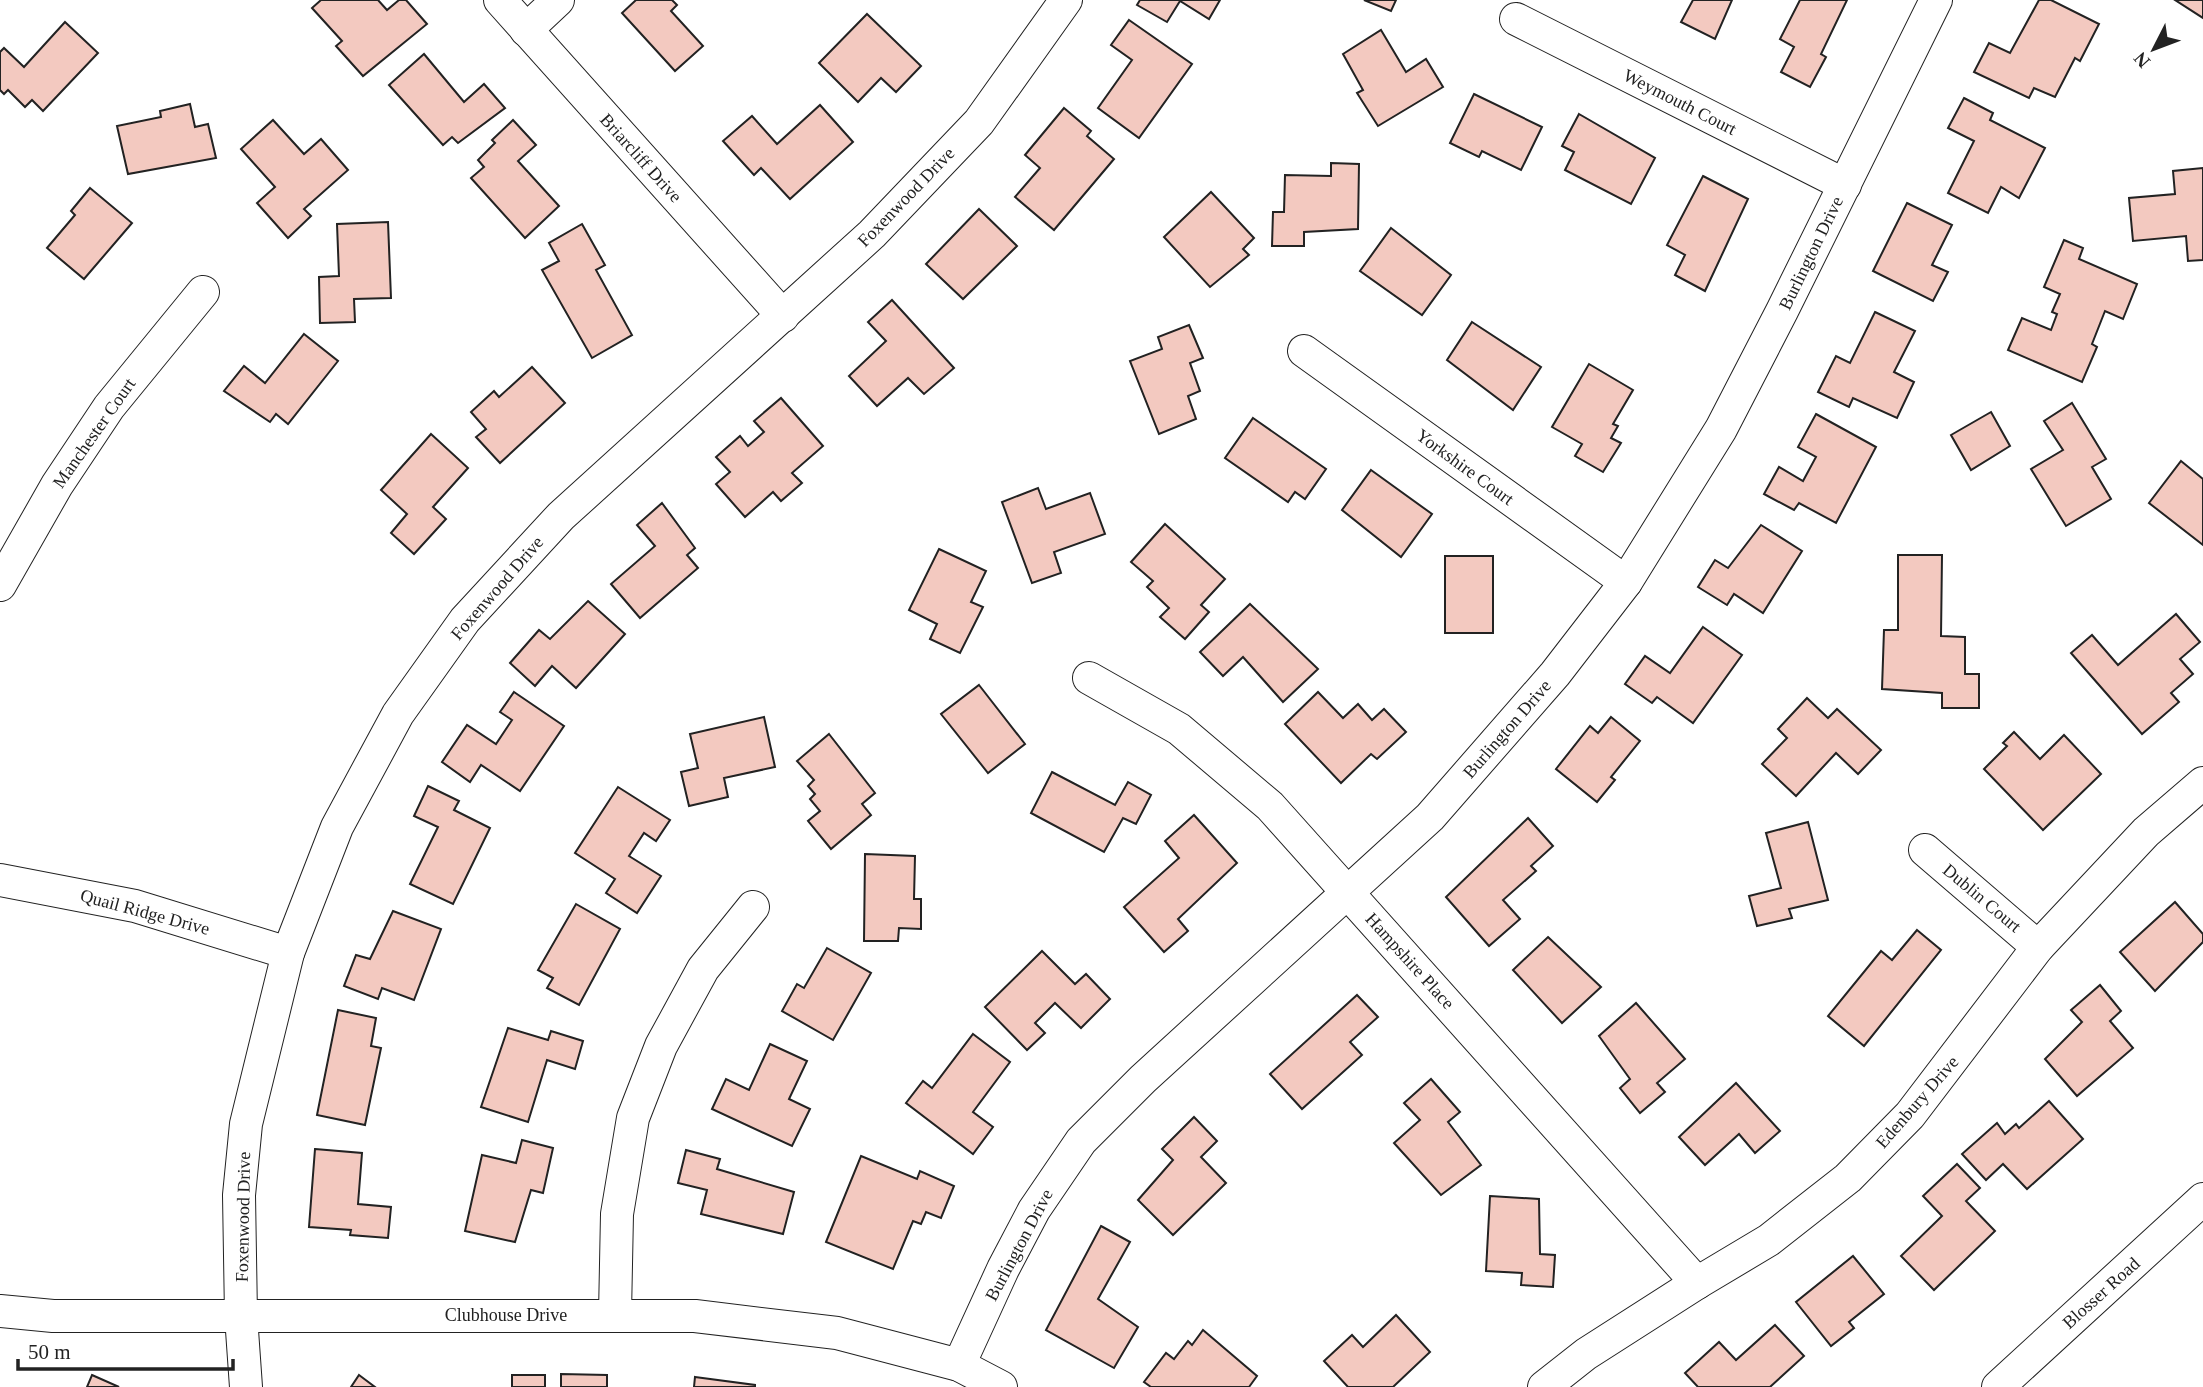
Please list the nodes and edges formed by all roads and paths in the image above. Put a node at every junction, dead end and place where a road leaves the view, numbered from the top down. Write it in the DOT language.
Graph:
graph roads {
  1 [pos="500,0"];
  2 [pos="558,0"];
  3 [pos="1066,0"];
  4 [pos="1936,0"];
  5 [pos="1516,19"];
  6 [pos="526,30"];
  7 [pos="1845,185"];
  8 [pos="203,292"];
  9 [pos="783,316"];
  10 [pos="1304,351"];
  11 [pos="1626,582"];
  12 [pos="0,585"];
  13 [pos="1089,678"];
  14 [pos="2203,783"];
  15 [pos="1925,850"];
  16 [pos="0,880"];
  17 [pos="1348,892"];
  18 [pos="753,906"];
  19 [pos="2038,947"];
  20 [pos="288,953"];
  21 [pos="2203,1199"];
  22 [pos="1697,1283"];
  23 [pos="0,1311"];
  24 [pos="615,1314"];
  25 [pos="241,1316"];
  26 [pos="958,1365"];
  27 [pos="246,1387"];
  28 [pos="1001,1387"];
  29 [pos="1544,1387"];
  30 [pos="1998,1387"];
  1 -- 6 [label="street, Briarcliff Drive"];
  2 -- 6 [label="street"];
  3 -- 9 [label="street, Foxenwood Drive"];
  4 -- 7 [label="street, Burlington Drive"];
  5 -- 7 [label="street, Weymouth Court"];
  6 -- 9 [label="street, Briarcliff Drive"];
  7 -- 11 [label="street, Burlington Drive"];
  8 -- 12 [label="street, Manchester Court"];
  9 -- 20 [label="street, Foxenwood Drive"];
  10 -- 11 [label="street, Yorkshire Court"];
  11 -- 17 [label="street, Burlington Drive"];
  13 -- 17 [label="street, Hampshire Place"];
  14 -- 19 [label="street, Edenbury Drive"];
  15 -- 19 [label="street, Dublin Court"];
  16 -- 20 [label="street, Quail Ridge Drive"];
  17 -- 22 [label="street, Hampshire Place"];
  17 -- 26 [label="street, Burlington Drive"];
  18 -- 24 [label="street"];
  19 -- 22 [label="street, Edenbury Drive"];
  20 -- 25 [label="street, Foxenwood Drive"];
  21 -- 30 [label="street, Blosser Road"];
  22 -- 29 [label="street, Edenbury Drive"];
  23 -- 25 [label="street, Clubhouse Drive"];
  24 -- 25 [label="street, Clubhouse Drive"];
  24 -- 26 [label="street, Clubhouse Drive"];
  25 -- 27 [label="street, Foxenwood Drive"];
  26 -- 28 [label="street, Clubhouse Drive"];
}
